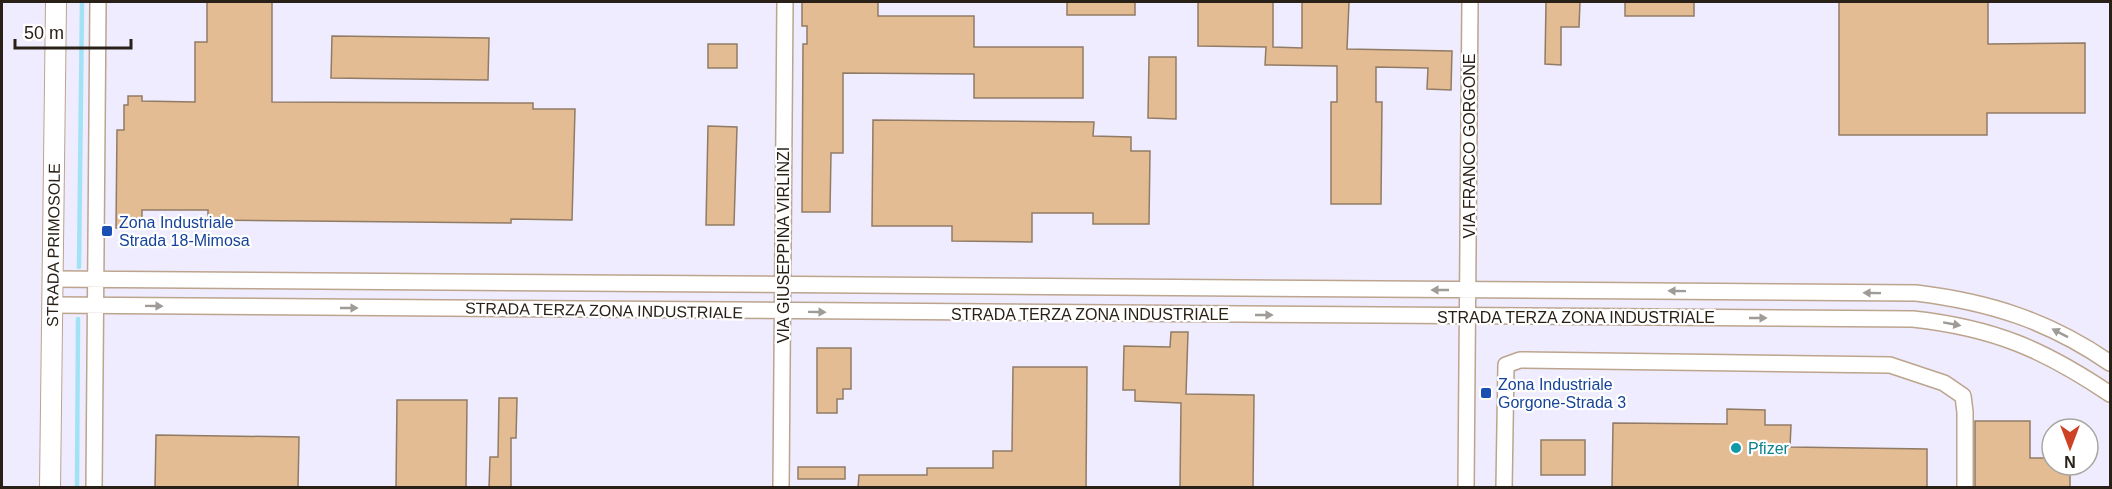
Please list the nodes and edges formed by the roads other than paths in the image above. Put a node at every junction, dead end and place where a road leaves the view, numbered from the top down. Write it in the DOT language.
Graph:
graph roads {
  1 [pos="56,2"];
  2 [pos="98,2"];
  3 [pos="785,2"];
  4 [pos="1470,2"];
  5 [pos="53,279"];
  6 [pos="96,280"];
  7 [pos="782,286"];
  8 [pos="1468,291"];
  9 [pos="52,305"];
  10 [pos="96,306"];
  11 [pos="782,311"];
  12 [pos="1468,317"];
  13 [pos="2110,363"];
  14 [pos="2110,394"];
  15 [pos="50,488"];
  16 [pos="94,488"];
  17 [pos="781,488"];
  18 [pos="1466,488"];
  19 [pos="1504,488"];
  20 [pos="1965,488"];
  1 -- 5 [label="main road, STRADA PRIMOSOLE"];
  2 -- 6 [label="street"];
  3 -- 7 [label="street, VIA GIUSEPPINA VIRLINZI"];
  4 -- 8 [label="street, VIA FRANCO GORGONE"];
  5 -- 6 [label="street, STRADA TERZA ZONA INDUSTRIALE"];
  5 -- 9 [label="main road, STRADA PRIMOSOLE"];
  6 -- 7 [label="street, STRADA TERZA ZONA INDUSTRIALE"];
  6 -- 10 [label="street"];
  8 -- 7 [label="street, STRADA TERZA ZONA INDUSTRIALE, one-way"];
  7 -- 11 [label="street, VIA GIUSEPPINA VIRLINZI"];
  8 -- 12 [label="street, VIA FRANCO GORGONE"];
  13 -- 8 [label="street, STRADA TERZA ZONA INDUSTRIALE, one-way"];
  9 -- 10 [label="street, STRADA TERZA ZONA INDUSTRIALE"];
  9 -- 15 [label="main road, STRADA PRIMOSOLE"];
  10 -- 11 [label="street, STRADA TERZA ZONA INDUSTRIALE, one-way"];
  10 -- 16 [label="street"];
  11 -- 12 [label="street, STRADA TERZA ZONA INDUSTRIALE, one-way"];
  11 -- 17 [label="street, VIA GIUSEPPINA VIRLINZI"];
  12 -- 14 [label="street, STRADA TERZA ZONA INDUSTRIALE, one-way"];
  12 -- 18 [label="street"];
  19 -- 20 [label="street"];
}
